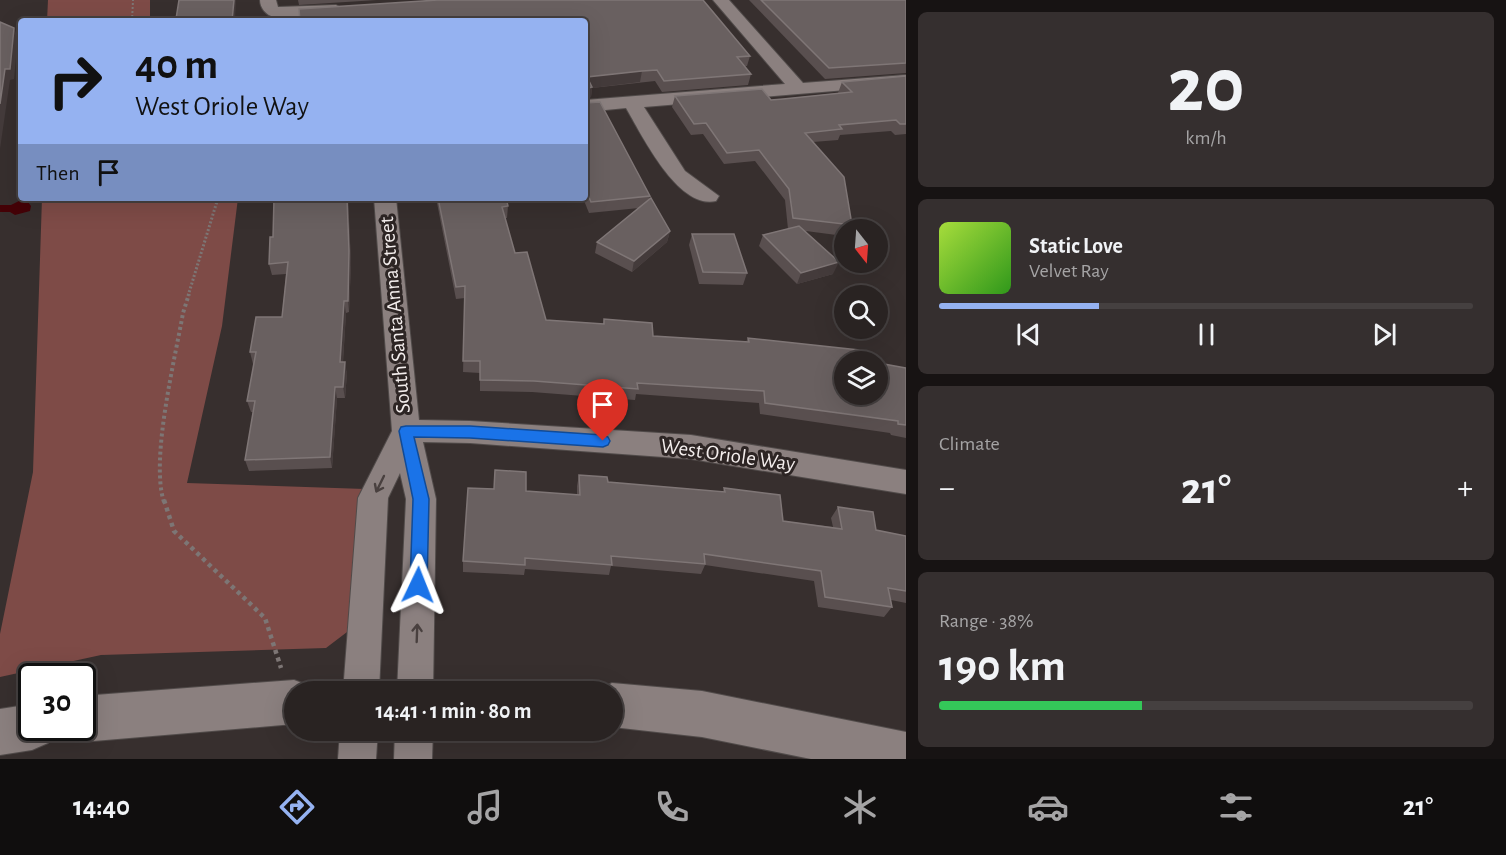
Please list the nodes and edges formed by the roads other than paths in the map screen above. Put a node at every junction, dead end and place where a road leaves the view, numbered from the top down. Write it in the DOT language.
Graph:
graph roads {
  1 [pos="722,0"];
  2 [pos="271,6"];
  3 [pos="350,9"];
  4 [pos="906,80"];
  5 [pos="798,88"];
  6 [pos="632,102"];
  7 [pos="588,106"];
  8 [pos="708,196"];
  9 [pos="385,201"];
  10 [pos="406,431"];
  11 [pos="906,482"];
  12 [pos="362,681"];
  13 [pos="415,681"];
  14 [pos="284,703"];
  15 [pos="623,706"];
  16 [pos="96,718"];
  17 [pos="18,730"];
  18 [pos="0,732"];
  19 [pos="358,741"];
  20 [pos="414,741"];
  21 [pos="906,755"];
  22 [pos="357,759"];
  23 [pos="413,759"];
  1 -- 5 [label="street"];
  2 -- 3 [label="street"];
  4 -- 5 [label="street"];
  5 -- 6 [label="street"];
  6 -- 7 [label="street"];
  6 -- 8 [label="street"];
  9 -- 10 [label="street, South Santa Anna Street"];
  10 -- 11 [label="street, West Oriole Way"];
  10 -- 12 [label="street, South Santa Anna Street, one-way"];
  13 -- 10 [label="street, South Santa Anna Street, one-way"];
  14 -- 16 [label="street"];
  15 -- 21 [label="street"];
  17 -- 18 [label="street"];
  19 -- 22 [label="street"];
  20 -- 23 [label="street"];
}
